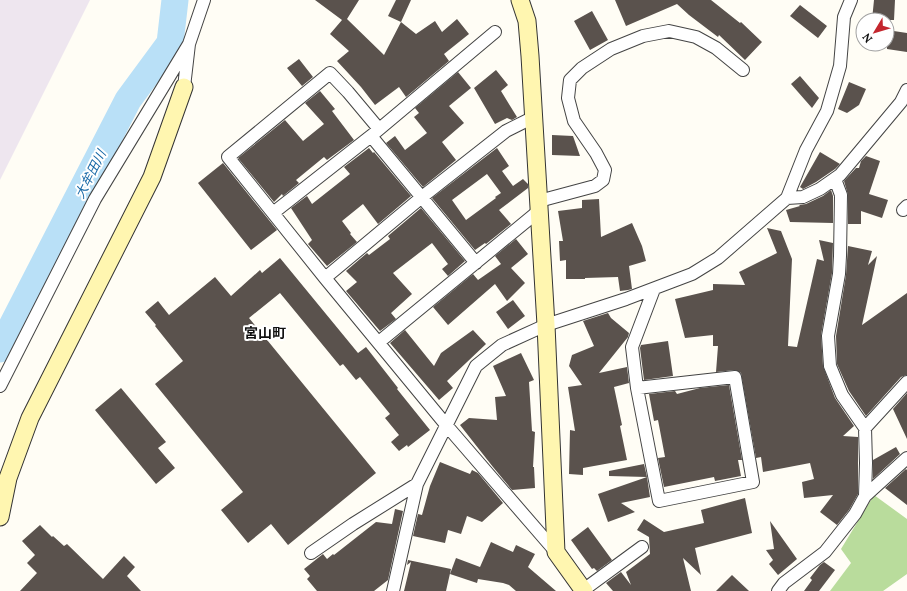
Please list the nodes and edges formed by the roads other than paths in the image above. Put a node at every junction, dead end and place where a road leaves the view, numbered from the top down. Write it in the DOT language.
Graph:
graph roads {
  1 [pos="204,0"];
  2 [pos="520,0"];
  3 [pos="851,0"];
  4 [pos="494,32"];
  5 [pos="189,44"];
  6 [pos="743,70"];
  7 [pos="184,87"];
  8 [pos="907,90"];
  9 [pos="534,117"];
  10 [pos="375,132"];
  11 [pos="835,179"];
  12 [pos="422,197"];
  13 [pos="787,198"];
  14 [pos="539,205"];
  15 [pos="273,213"];
  16 [pos="476,263"];
  17 [pos="325,278"];
  18 [pos="654,289"];
  19 [pos="546,325"];
  20 [pos="379,342"];
  21 [pos="907,382"];
  22 [pos="0,386"];
  23 [pos="637,388"];
  24 [pos="447,426"];
  25 [pos="865,428"];
  26 [pos="907,458"];
  27 [pos="417,484"];
  28 [pos="864,496"];
  29 [pos="0,517"];
  30 [pos="642,547"];
  31 [pos="556,552"];
  32 [pos="311,553"];
  33 [pos="393,591"];
  34 [pos="583,591"];
  35 [pos="778,591"];
  1 -- 5 [label="street"];
  2 -- 9 [label="street"];
  3 -- 13 [label="street"];
  4 -- 10 [label="street"];
  5 -- 7 [label="street"];
  5 -- 22 [label="street"];
  6 -- 14 [label="street"];
  7 -- 29 [label="street"];
  8 -- 11 [label="street"];
  9 -- 12 [label="street"];
  9 -- 14 [label="street"];
  10 -- 12 [label="street"];
  10 -- 15 [label="street"];
  10 -- 15 [label="street"];
  11 -- 13 [label="street"];
  11 -- 25 [label="street"];
  12 -- 16 [label="street"];
  12 -- 17 [label="street"];
  13 -- 18 [label="street"];
  14 -- 16 [label="street"];
  14 -- 19 [label="street"];
  15 -- 17 [label="street"];
  16 -- 20 [label="street"];
  17 -- 20 [label="street"];
  18 -- 19 [label="street"];
  18 -- 23 [label="street"];
  19 -- 24 [label="street"];
  19 -- 31 [label="street"];
  20 -- 24 [label="street"];
  21 -- 25 [label="street"];
  23 -- 23 [label="street"];
  24 -- 27 [label="street"];
  24 -- 31 [label="street"];
  25 -- 28 [label="street"];
  26 -- 28 [label="street"];
  27 -- 32 [label="street"];
  27 -- 33 [label="street"];
  28 -- 35 [label="street"];
  30 -- 34 [label="street"];
  31 -- 34 [label="street"];
}
